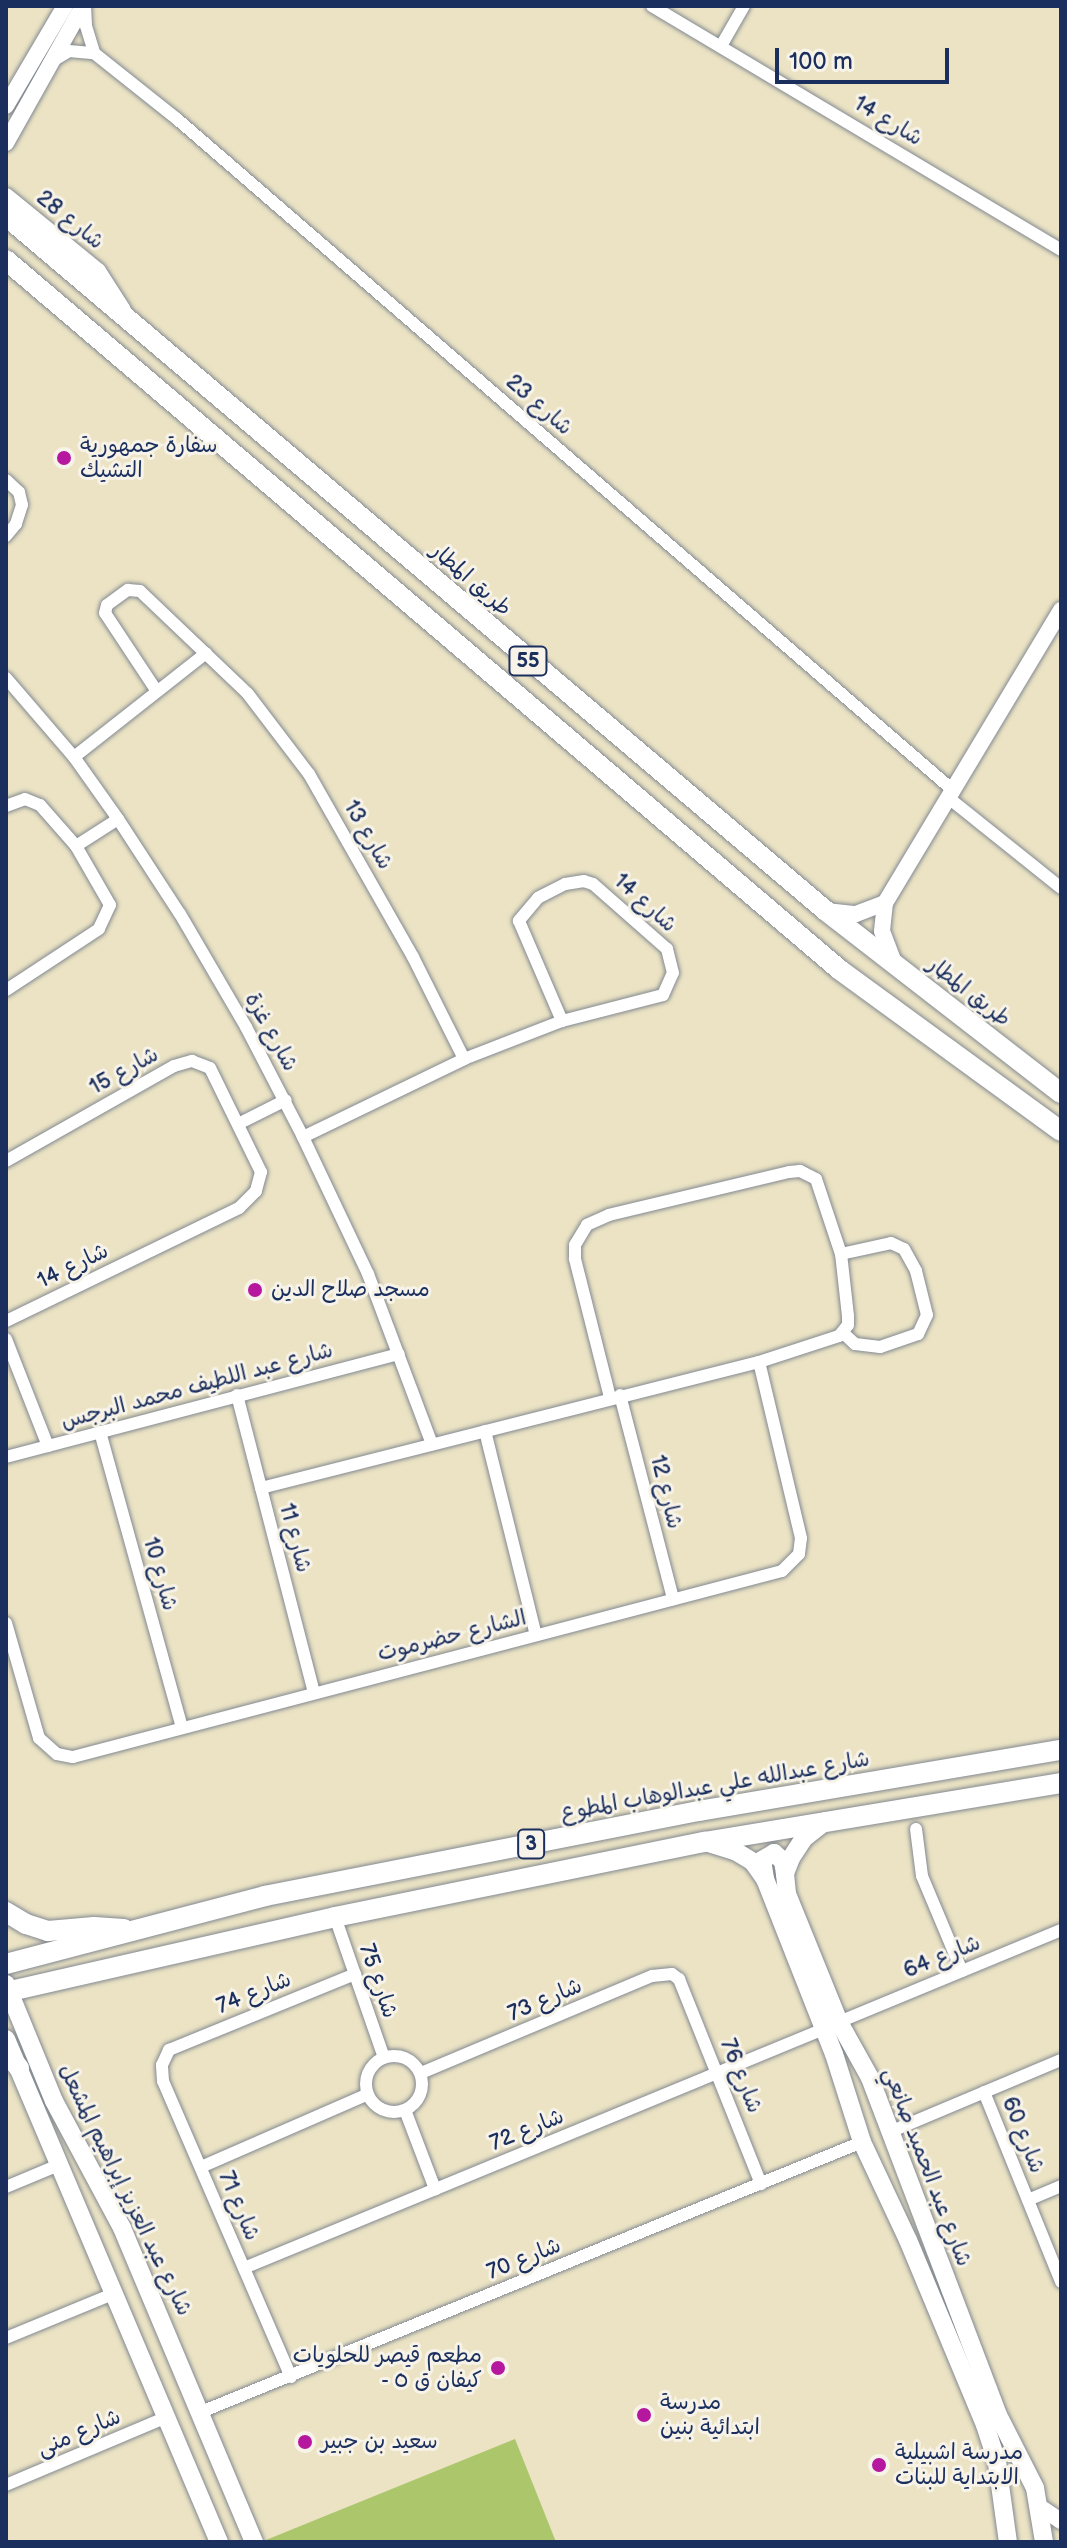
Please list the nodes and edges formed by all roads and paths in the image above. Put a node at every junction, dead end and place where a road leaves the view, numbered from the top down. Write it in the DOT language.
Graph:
graph roads {
  1 [pos="65,6"];
  2 [pos="84,6"];
  3 [pos="652,6"];
  4 [pos="744,6"];
  5 [pos="721,46"];
  6 [pos="94,53"];
  7 [pos="51,62"];
  8 [pos="6,106"];
  9 [pos="6,143"];
  10 [pos="6,196"];
  11 [pos="6,216"];
  12 [pos="1061,250"];
  13 [pos="6,260"];
  14 [pos="130,321"];
  15 [pos="6,480"];
  16 [pos="6,536"];
  17 [pos="405,599"];
  18 [pos="1061,610"];
  19 [pos="206,653"];
  20 [pos="6,678"];
  21 [pos="560,689"];
  22 [pos="156,690"];
  23 [pos="74,757"];
  24 [pos="952,795"];
  25 [pos="6,806"];
  26 [pos="118,819"];
  27 [pos="76,846"];
  28 [pos="1061,888"];
  29 [pos="885,903"];
  30 [pos="826,911"];
  31 [pos="896,966"];
  32 [pos="6,990"];
  33 [pos="562,1021"];
  34 [pos="464,1059"];
  35 [pos="1061,1093"];
  36 [pos="286,1100"];
  37 [pos="240,1123"];
  38 [pos="1061,1131"];
  39 [pos="303,1137"];
  40 [pos="6,1161"];
  41 [pos="841,1254"];
  42 [pos="6,1321"];
  43 [pos="843,1333"];
  44 [pos="6,1339"];
  45 [pos="399,1354"];
  46 [pos="759,1362"];
  47 [pos="237,1395"];
  48 [pos="615,1396"];
  49 [pos="485,1431"];
  50 [pos="100,1432"];
  51 [pos="432,1444"];
  52 [pos="48,1446"];
  53 [pos="6,1457"];
  54 [pos="261,1488"];
  55 [pos="673,1599"];
  56 [pos="6,1623"];
  57 [pos="536,1635"];
  58 [pos="314,1692"];
  59 [pos="182,1727"];
  60 [pos="1061,1750"];
  61 [pos="1061,1769"];
  62 [pos="1061,1783"];
  63 [pos="941,1802"];
  64 [pos="826,1821"];
  65 [pos="916,1829"];
  66 [pos="705,1842"];
  67 [pos="785,1874"];
  68 [pos="765,1879"];
  69 [pos="6,1912"];
  70 [pos="335,1917"];
  71 [pos="1061,1930"];
  72 [pos="140,1931"];
  73 [pos="6,1964"];
  74 [pos="962,1971"];
  75 [pos="355,1974"];
  76 [pos="682,1985"];
  77 [pos="7,1989"];
  78 [pos="831,2025"];
  79 [pos="6,2039"];
  80 [pos="169,2050"];
  81 [pos="384,2058"];
  82 [pos="12,2060"];
  83 [pos="1061,2060"];
  84 [pos="421,2073"];
  85 [pos="719,2074"];
  86 [pos="870,2078"];
  87 [pos="843,2090"];
  88 [pos="984,2092"];
  89 [pos="368,2094"];
  90 [pos="405,2110"];
  91 [pos="892,2131"];
  92 [pos="862,2142"];
  93 [pos="61,2164"];
  94 [pos="201,2167"];
  95 [pos="911,2179"];
  96 [pos="761,2184"];
  97 [pos="1061,2186"];
  98 [pos="6,2187"];
  99 [pos="435,2189"];
  100 [pos="883,2190"];
  101 [pos="1028,2200"];
  102 [pos="122,2228"];
  103 [pos="92,2241"];
  104 [pos="244,2268"];
  105 [pos="1061,2282"];
  106 [pos="115,2293"];
  107 [pos="6,2338"];
  108 [pos="291,2377"];
  109 [pos="201,2412"];
  110 [pos="167,2417"];
  111 [pos="217,2450"];
  112 [pos="186,2464"];
  113 [pos="1029,2474"];
  114 [pos="231,2484"];
  115 [pos="1001,2484"];
  116 [pos="6,2485"];
  117 [pos="200,2497"];
  118 [pos="1040,2507"];
  119 [pos="1061,2521"];
  120 [pos="219,2542"];
  121 [pos="254,2542"];
  122 [pos="1008,2542"];
  123 [pos="1044,2542"];
  1 -- 8 [label="street"];
  2 -- 6 [label="street"];
  2 -- 7 [label="street"];
  3 -- 5 [label="street, شارع 14"];
  4 -- 5 [label="street"];
  5 -- 12 [label="street, شارع 14"];
  6 -- 7 [label="street"];
  6 -- 24 [label="street, شارع 23"];
  7 -- 9 [label="street"];
  10 -- 14 [label="street, شارع 28"];
  11 -- 14 [label="main road, طريق المطار / 55"];
  13 -- 17 [label="main road, 55"];
  14 -- 21 [label="main road, طريق المطار / 55"];
  15 -- 16 [label="street"];
  17 -- 21 [label="main road"];
  17 -- 38 [label="main road, 55"];
  18 -- 24 [label="street"];
  19 -- 22 [label="street"];
  19 -- 22 [label="street, شارع 13"];
  19 -- 34 [label="street, شارع 13"];
  20 -- 23 [label="street, شارع غزة"];
  21 -- 30 [label="main road, طريق المطار / 55"];
  22 -- 23 [label="street"];
  23 -- 26 [label="street, شارع غزة"];
  24 -- 28 [label="street"];
  24 -- 29 [label="street"];
  25 -- 27 [label="street"];
  26 -- 27 [label="street"];
  26 -- 36 [label="street, شارع غزة"];
  27 -- 32 [label="street"];
  29 -- 30 [label="street"];
  29 -- 31 [label="street"];
  30 -- 31 [label="main road, طريق المطار / 55"];
  31 -- 35 [label="main road, طريق المطار / 55"];
  33 -- 33 [label="street, شارع 14"];
  33 -- 34 [label="street, شارع 14"];
  34 -- 39 [label="street, شارع 14"];
  36 -- 37 [label="street"];
  36 -- 39 [label="street, شارع غزة"];
  37 -- 40 [label="street, شارع 15"];
  37 -- 42 [label="street, شارع 14"];
  39 -- 45 [label="street, شارع غزة"];
  41 -- 43 [label="street"];
  41 -- 43 [label="street"];
  41 -- 48 [label="street"];
  43 -- 46 [label="street"];
  44 -- 52 [label="street"];
  45 -- 47 [label="street, شارع عبد اللطيف محمد البرجس"];
  45 -- 51 [label="street, شارع غزة"];
  46 -- 48 [label="street"];
  46 -- 55 [label="street, الشارع حضرموت"];
  47 -- 50 [label="street, شارع عبد اللطيف محمد البرجس"];
  47 -- 54 [label="street, شارع 11"];
  48 -- 49 [label="street"];
  48 -- 55 [label="street, شارع 12"];
  49 -- 51 [label="street"];
  49 -- 57 [label="street"];
  50 -- 52 [label="street, شارع عبد اللطيف محمد البرجس"];
  50 -- 59 [label="street, شارع 10"];
  51 -- 54 [label="street"];
  52 -- 53 [label="street, شارع عبد اللطيف محمد البرجس"];
  54 -- 58 [label="street, شارع 11"];
  55 -- 57 [label="street, الشارع حضرموت"];
  56 -- 59 [label="street, الشارع حضرموت"];
  57 -- 58 [label="street, الشارع حضرموت"];
  58 -- 59 [label="street, الشارع حضرموت"];
  60 -- 72 [label="main road, شارع عبدالله علي عبدالوهاب المطوع / 3"];
  61 -- 63 [label="main road"];
  62 -- 63 [label="main road, 3"];
  63 -- 64 [label="main road, 3"];
  64 -- 66 [label="main road, 3"];
  64 -- 67 [label="main road"];
  65 -- 74 [label="street"];
  66 -- 68 [label="main road, شارع عبد الحميد صانعي"];
  66 -- 70 [label="main road, 3"];
  67 -- 68 [label="main road"];
  67 -- 78 [label="main road, شارع عبد الحميد صانعي"];
  68 -- 78 [label="main road, شارع عبد الحميد صانعي"];
  69 -- 72 [label="main road"];
  70 -- 75 [label="street, شارع 75"];
  70 -- 77 [label="main road, 3"];
  71 -- 74 [label="street, شارع 64"];
  72 -- 73 [label="main road, شارع عبدالله علي عبدالوهاب المطوع / 3"];
  74 -- 78 [label="street, شارع 64"];
  75 -- 80 [label="street, شارع 74"];
  75 -- 81 [label="street, شارع 75"];
  76 -- 84 [label="street, شارع 73"];
  76 -- 85 [label="street, شارع 76"];
  77 -- 102 [label="main road, شارع عبد العزيز إبراهيم المشعل"];
  78 -- 85 [label="street, شارع 72"];
  78 -- 86 [label="main road, شارع عبد الحميد صانعي"];
  78 -- 87 [label="main road, شارع عبد الحميد صانعي"];
  79 -- 82 [label="main road, شارع عبد العزيز إبراهيم المشعل"];
  80 -- 94 [label="street, شارع 71"];
  81 -- 84 [label="street"];
  81 -- 89 [label="street"];
  82 -- 93 [label="main road, شارع عبد العزيز إبراهيم المشعل"];
  83 -- 88 [label="street"];
  84 -- 90 [label="street"];
  85 -- 96 [label="street, شارع 76"];
  85 -- 99 [label="street, شارع 72"];
  86 -- 87 [label="main road"];
  86 -- 91 [label="main road, شارع عبد الحميد صانعي"];
  87 -- 92 [label="main road, شارع عبد الحميد صانعي"];
  88 -- 91 [label="street"];
  88 -- 101 [label="street, شارع 60"];
  89 -- 90 [label="street"];
  89 -- 94 [label="street"];
  90 -- 99 [label="street"];
  91 -- 95 [label="main road, شارع عبد الحميد صانعي"];
  92 -- 96 [label="street, شارع 70"];
  92 -- 100 [label="main road, شارع عبد الحميد صانعي"];
  93 -- 98 [label="street"];
  93 -- 103 [label="main road, شارع عبد العزيز إبراهيم المشعل"];
  94 -- 104 [label="street, شارع 71"];
  95 -- 100 [label="main road"];
  95 -- 113 [label="main road, شارع عبد الحميد صانعي"];
  96 -- 108 [label="street, شارع 70"];
  97 -- 101 [label="street"];
  99 -- 104 [label="street, شارع 72"];
  100 -- 115 [label="main road, شارع عبد الحميد صانعي"];
  101 -- 105 [label="street, شارع 60"];
  102 -- 103 [label="main road"];
  102 -- 109 [label="main road, شارع عبد العزيز إبراهيم المشعل"];
  103 -- 106 [label="main road, شارع عبد العزيز إبراهيم المشعل"];
  104 -- 108 [label="street, شارع 71"];
  106 -- 107 [label="street"];
  106 -- 110 [label="main road, شارع عبد العزيز إبراهيم المشعل"];
  108 -- 109 [label="street, شارع 70"];
  109 -- 111 [label="main road, شارع عبد العزيز إبراهيم المشعل"];
  110 -- 112 [label="main road, شارع عبد العزيز إبراهيم المشعل"];
  110 -- 116 [label="street, شارع منى"];
  111 -- 112 [label="main road"];
  111 -- 114 [label="main road, شارع عبد العزيز إبراهيم المشعل"];
  112 -- 117 [label="main road, شارع عبد العزيز إبراهيم المشعل"];
  113 -- 115 [label="main road"];
  113 -- 118 [label="main road, شارع عبد الحميد صانعي"];
  114 -- 117 [label="main road"];
  114 -- 121 [label="main road, شارع عبد العزيز إبراهيم المشعل"];
  115 -- 122 [label="main road, شارع عبد الحميد صانعي"];
  117 -- 120 [label="main road, شارع عبد العزيز إبراهيم المشعل"];
  118 -- 119 [label="street"];
  118 -- 123 [label="main road, شارع عبد الحميد صانعي"];
}
